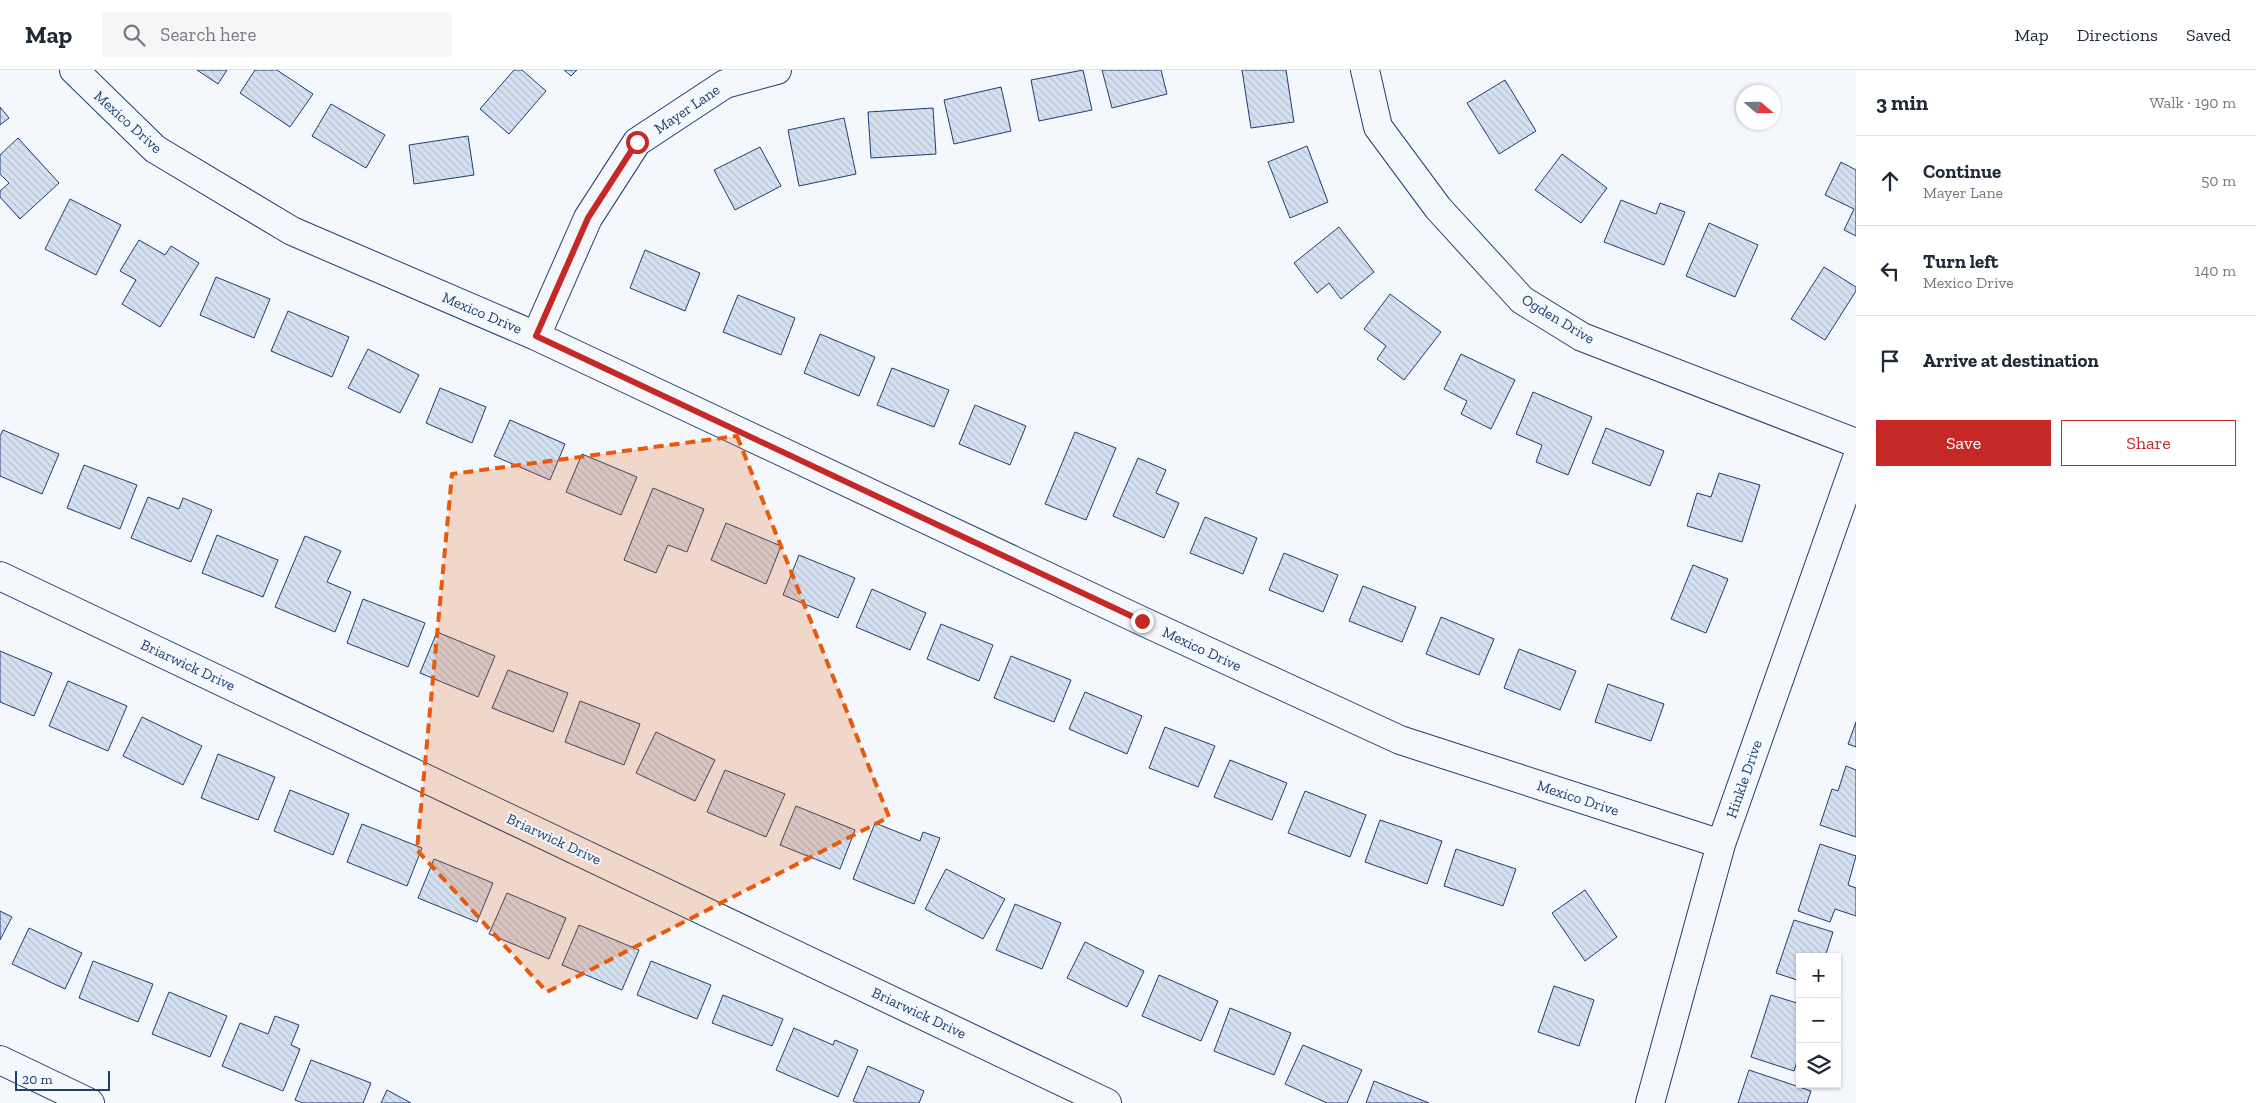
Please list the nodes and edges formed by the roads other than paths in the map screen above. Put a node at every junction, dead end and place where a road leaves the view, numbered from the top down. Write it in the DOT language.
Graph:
graph roads {
  1 [pos="74,70"];
  2 [pos="777,70"];
  3 [pos="1365,70"];
  4 [pos="536,336"];
  5 [pos="1856,442"];
  6 [pos="1856,461"];
  7 [pos="0,576"];
  8 [pos="1721,844"];
  9 [pos="0,1060"];
  10 [pos="90,1103"];
  11 [pos="1107,1103"];
  12 [pos="1650,1103"];
  1 -- 4 [label="street, Mexico Drive"];
  2 -- 4 [label="street, Mayer Lane"];
  3 -- 5 [label="street, Ogden Drive"];
  4 -- 8 [label="street, Mexico Drive"];
  6 -- 8 [label="street, Hinkle Drive"];
  7 -- 11 [label="street, Briarwick Drive"];
  8 -- 12 [label="street, Hinkle Drive"];
  9 -- 10 [label="street"];
}
